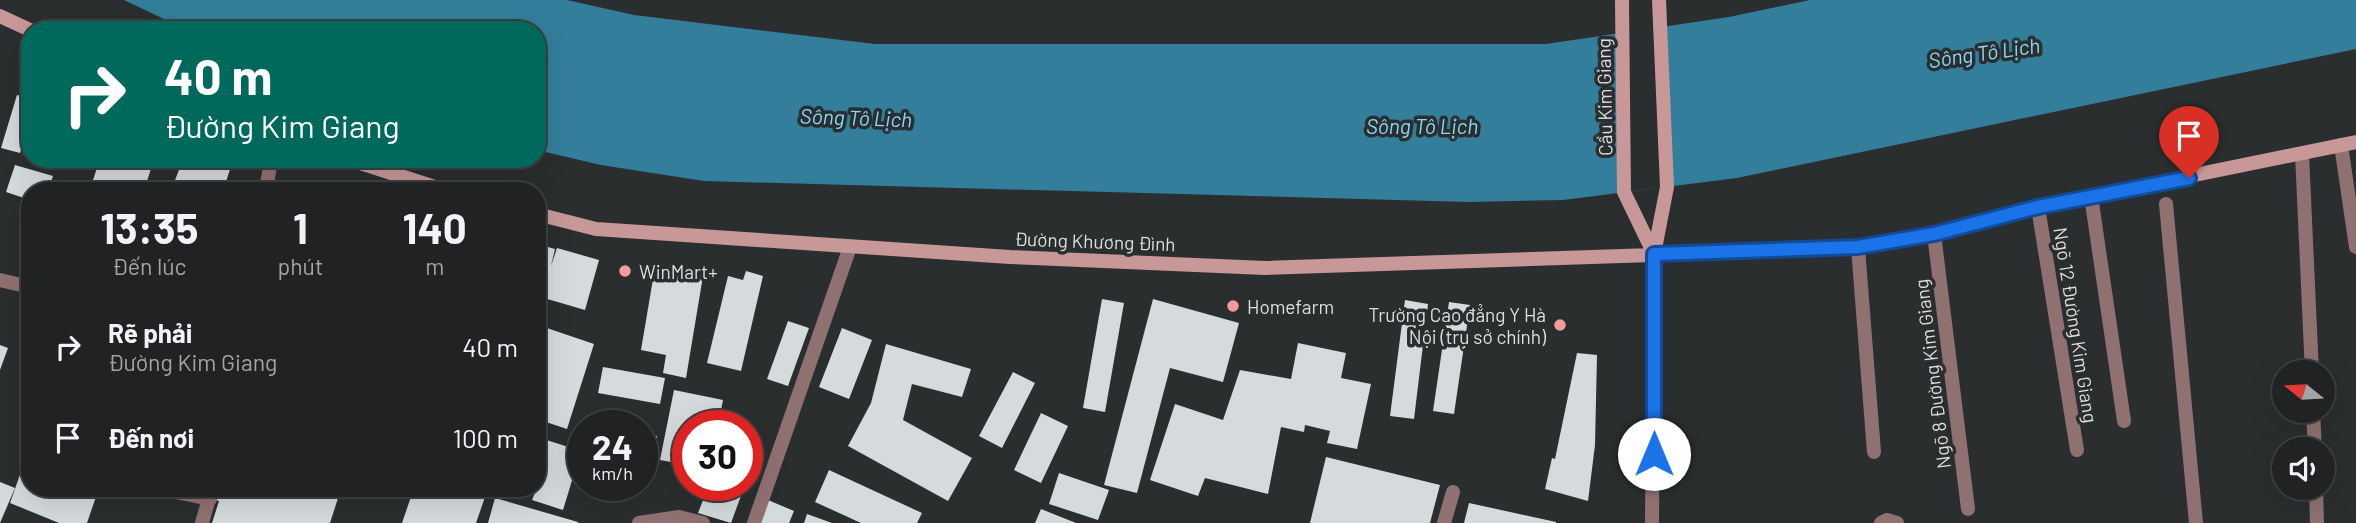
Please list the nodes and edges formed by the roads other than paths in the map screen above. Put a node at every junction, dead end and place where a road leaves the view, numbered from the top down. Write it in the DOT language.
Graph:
graph roads {
  1 [pos="1622,0"];
  2 [pos="1659,0"];
  3 [pos="0,16"];
  4 [pos="21,26"];
  5 [pos="2356,142"];
  6 [pos="2341,145"];
  7 [pos="2302,154"];
  8 [pos="376,168"];
  9 [pos="419,182"];
  10 [pos="2091,196"];
  11 [pos="2166,204"];
  12 [pos="2038,207"];
  13 [pos="546,216"];
  14 [pos="1934,234"];
  15 [pos="850,247"];
  16 [pos="1858,247"];
  17 [pos="2356,247"];
  18 [pos="1654,254"];
  19 [pos="0,280"];
  20 [pos="21,286"];
  21 [pos="2311,360"];
  22 [pos="2124,421"];
  23 [pos="2077,450"];
  24 [pos="1874,453"];
  25 [pos="1453,492"];
  26 [pos="210,497"];
  27 [pos="2316,500"];
  28 [pos="1968,509"];
  29 [pos="202,523"];
  30 [pos="639,523"];
  31 [pos="703,523"];
  32 [pos="754,523"];
  33 [pos="1444,523"];
  34 [pos="1652,523"];
  35 [pos="1881,523"];
  36 [pos="1897,523"];
  37 [pos="2196,523"];
  38 [pos="2317,523"];
  1 -- 18 [label="main road, Cầu Kim Giang"];
  2 -- 18 [label="main road"];
  3 -- 4 [label="main road"];
  5 -- 6 [label="main road, Đường Khương Đình"];
  6 -- 7 [label="main road, Đường Khương Đình"];
  6 -- 17 [label="street"];
  7 -- 10 [label="main road, Đường Khương Đình"];
  7 -- 21 [label="street"];
  8 -- 9 [label="main road"];
  10 -- 12 [label="main road, Đường Khương Đình"];
  10 -- 22 [label="street"];
  11 -- 37 [label="street"];
  12 -- 14 [label="main road, Đường Khương Đình"];
  12 -- 23 [label="street, Ngõ 12 Đường Kim Giang"];
  13 -- 15 [label="main road, Đường Khương Đình"];
  14 -- 16 [label="main road, Đường Khương Đình"];
  14 -- 28 [label="street, Ngõ 8 Đường Kim Giang"];
  15 -- 18 [label="main road, Đường Khương Đình"];
  15 -- 32 [label="street"];
  16 -- 18 [label="main road, Đường Khương Đình"];
  16 -- 24 [label="street"];
  18 -- 34 [label="street"];
  19 -- 20 [label="street"];
  25 -- 33 [label="street"];
  26 -- 29 [label="street"];
  27 -- 38 [label="street"];
  30 -- 31 [label="street"];
  35 -- 36 [label="street"];
}
